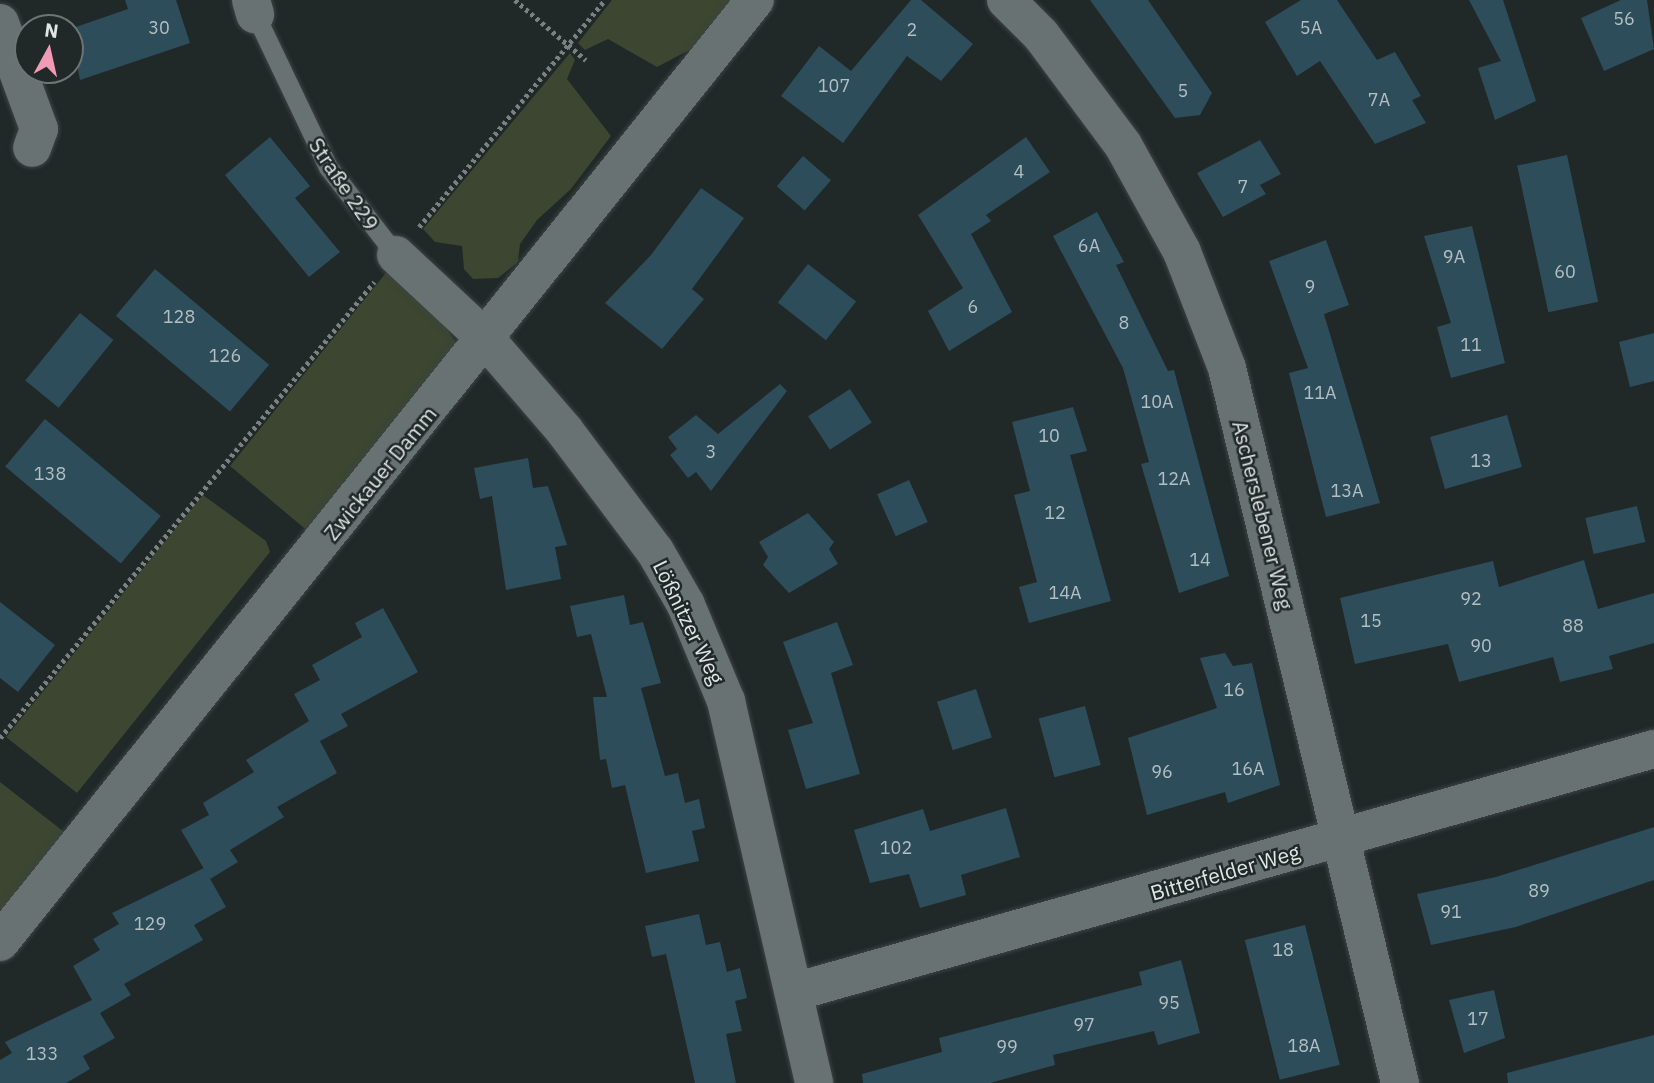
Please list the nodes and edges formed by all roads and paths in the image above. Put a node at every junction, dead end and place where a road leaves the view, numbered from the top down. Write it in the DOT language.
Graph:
graph roads {
  1 [pos="514,0"];
  2 [pos="605,0"];
  3 [pos="755,0"];
  4 [pos="1006,0"];
  5 [pos="253,7"];
  6 [pos="0,23"];
  7 [pos="568,45"];
  8 [pos="586,60"];
  9 [pos="32,148"];
  10 [pos="396,255"];
  11 [pos="484,337"];
  12 [pos="0,738"];
  13 [pos="1654,749"];
  14 [pos="1342,840"];
  15 [pos="0,942"];
  16 [pos="794,992"];
  17 [pos="814,1083"];
  18 [pos="1400,1083"];
  1 -- 7 [label="path"];
  2 -- 7 [label="path"];
  3 -- 11 [label="street, Zwickauer Damm"];
  4 -- 14 [label="street, Ascherslebener Weg"];
  5 -- 10 [label="lane, Straße 229"];
  6 -- 9 [label="street"];
  7 -- 8 [label="path"];
  7 -- 10 [label="path"];
  10 -- 11 [label="street, Straße 229"];
  10 -- 12 [label="path"];
  11 -- 15 [label="street, Zwickauer Damm"];
  11 -- 16 [label="street, Lößnitzer Weg"];
  13 -- 14 [label="street, Bitterfelder Weg"];
  14 -- 16 [label="street, Bitterfelder Weg"];
  14 -- 18 [label="street, Ascherslebener Weg"];
  16 -- 17 [label="street, Lößnitzer Weg"];
}
